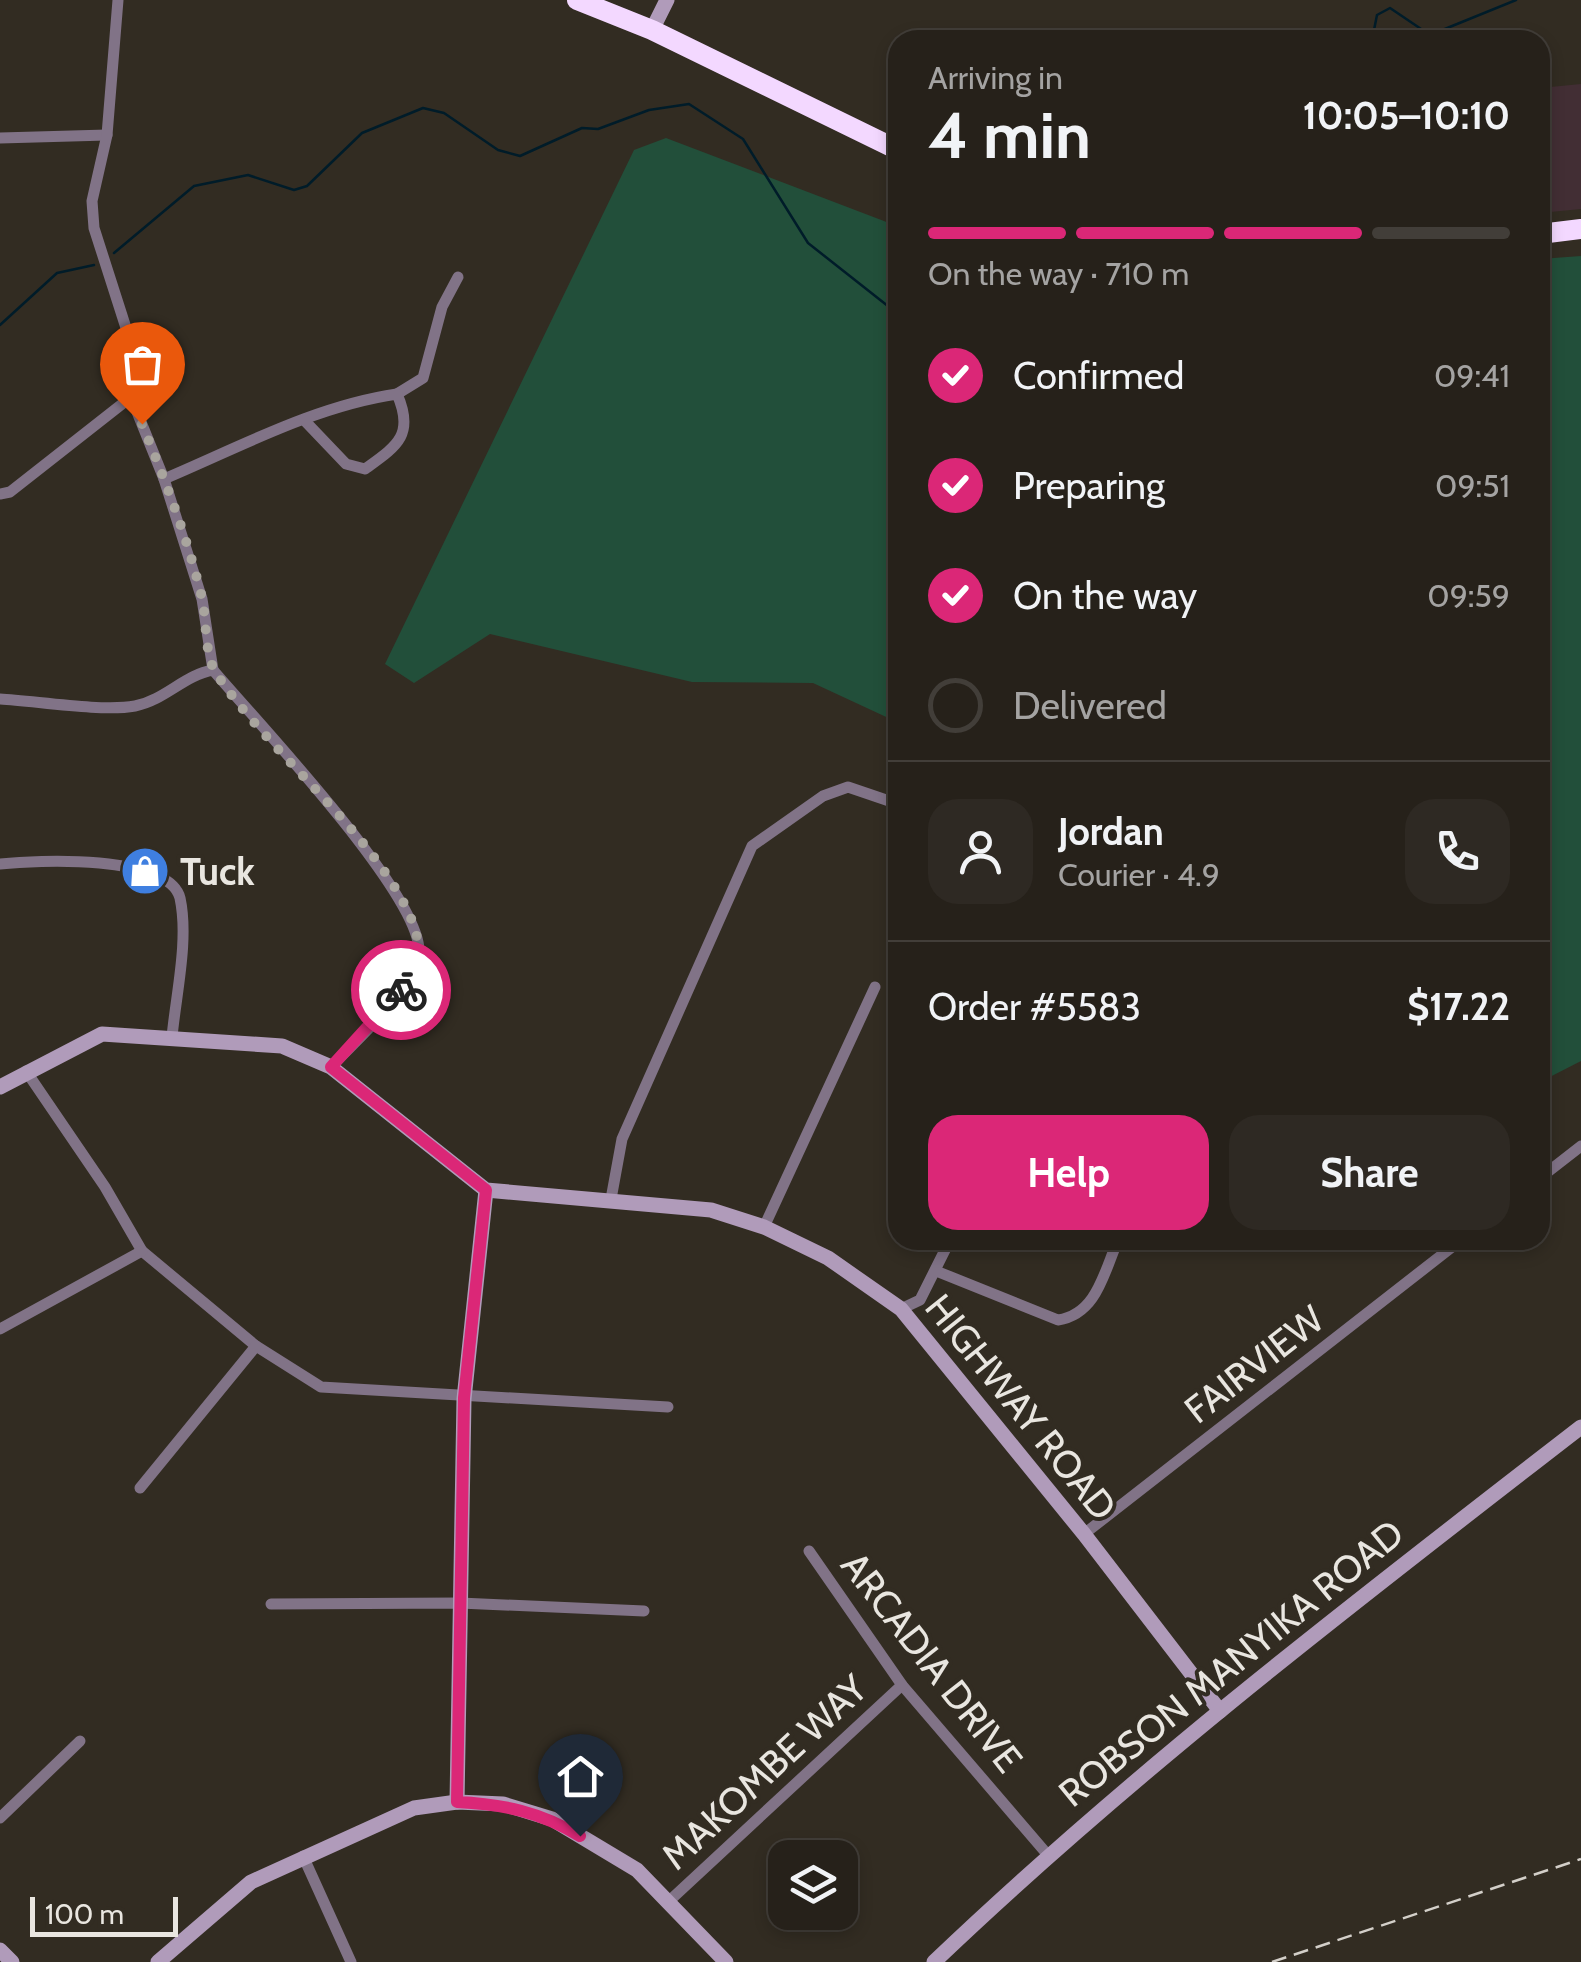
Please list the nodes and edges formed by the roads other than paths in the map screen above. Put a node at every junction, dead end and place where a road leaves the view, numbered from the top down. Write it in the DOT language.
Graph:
graph roads {
  1 [pos="118,0"];
  2 [pos="577,0"];
  3 [pos="668,0"];
  4 [pos="652,30"];
  5 [pos="107,136"];
  6 [pos="0,138"];
  7 [pos="888,145"];
  8 [pos="1581,229"];
  9 [pos="1550,233"];
  10 [pos="458,277"];
  11 [pos="396,394"];
  12 [pos="131,397"];
  13 [pos="304,420"];
  14 [pos="164,479"];
  15 [pos="0,494"];
  16 [pos="213,670"];
  17 [pos="0,699"];
  18 [pos="888,801"];
  19 [pos="0,864"];
  20 [pos="875,987"];
  21 [pos="172,1037"];
  22 [pos="331,1067"];
  23 [pos="26,1070"];
  24 [pos="0,1087"];
  25 [pos="1581,1146"];
  26 [pos="1550,1170"];
  27 [pos="486,1190"];
  28 [pos="610,1199"];
  29 [pos="764,1227"];
  30 [pos="945,1250"];
  31 [pos="1114,1250"];
  32 [pos="1449,1250"];
  33 [pos="142,1251"];
  34 [pos="936,1271"];
  35 [pos="901,1309"];
  36 [pos="0,1329"];
  37 [pos="256,1346"];
  38 [pos="464,1398"];
  39 [pos="668,1407"];
  40 [pos="1581,1426"];
  41 [pos="140,1488"];
  42 [pos="1084,1534"];
  43 [pos="809,1551"];
  44 [pos="271,1604"];
  45 [pos="460,1604"];
  46 [pos="644,1611"];
  47 [pos="902,1686"];
  48 [pos="1220,1711"];
  49 [pos="80,1741"];
  50 [pos="457,1802"];
  51 [pos="0,1818"];
  52 [pos="1047,1854"];
  53 [pos="303,1856"];
  54 [pos="667,1902"];
  55 [pos="0,1950"];
  56 [pos="12,1962"];
  57 [pos="158,1962"];
  58 [pos="352,1962"];
  59 [pos="726,1962"];
  60 [pos="934,1962"];
  1 -- 5 [label="street"];
  2 -- 4 [label="highway"];
  3 -- 4 [label="street"];
  4 -- 7 [label="highway"];
  5 -- 6 [label="street"];
  5 -- 12 [label="street"];
  8 -- 9 [label="highway"];
  10 -- 11 [label="street"];
  11 -- 13 [label="street"];
  11 -- 13 [label="street"];
  12 -- 14 [label="street"];
  12 -- 15 [label="street"];
  13 -- 14 [label="street"];
  14 -- 16 [label="street"];
  16 -- 17 [label="street"];
  16 -- 22 [label="street"];
  18 -- 28 [label="street"];
  19 -- 21 [label="street"];
  20 -- 29 [label="street"];
  21 -- 22 [label="street"];
  21 -- 23 [label="street"];
  22 -- 27 [label="street"];
  23 -- 24 [label="street"];
  23 -- 33 [label="street"];
  25 -- 26 [label="street"];
  27 -- 28 [label="street, HIGHWAY ROAD"];
  27 -- 38 [label="street"];
  28 -- 29 [label="street, HIGHWAY ROAD"];
  29 -- 35 [label="street, HIGHWAY ROAD"];
  30 -- 34 [label="street"];
  31 -- 34 [label="street"];
  32 -- 42 [label="street, FAIRVIEW"];
  33 -- 36 [label="street"];
  33 -- 37 [label="street"];
  34 -- 35 [label="street"];
  35 -- 42 [label="street, HIGHWAY ROAD"];
  37 -- 38 [label="street"];
  37 -- 41 [label="street"];
  38 -- 39 [label="street"];
  38 -- 45 [label="street"];
  40 -- 48 [label="street, ROBSON MANYIKA ROAD"];
  42 -- 48 [label="street, HIGHWAY ROAD"];
  43 -- 47 [label="street, ARCADIA DRIVE"];
  44 -- 45 [label="street"];
  45 -- 46 [label="street"];
  45 -- 50 [label="street"];
  47 -- 52 [label="street, ARCADIA DRIVE"];
  47 -- 54 [label="street, MAKOMBE WAY"];
  48 -- 52 [label="street, ROBSON MANYIKA ROAD"];
  49 -- 51 [label="street"];
  50 -- 53 [label="street"];
  50 -- 54 [label="street"];
  52 -- 60 [label="street, ROBSON MANYIKA ROAD"];
  53 -- 57 [label="street"];
  53 -- 58 [label="street"];
  54 -- 59 [label="street"];
  55 -- 56 [label="street"];
}
